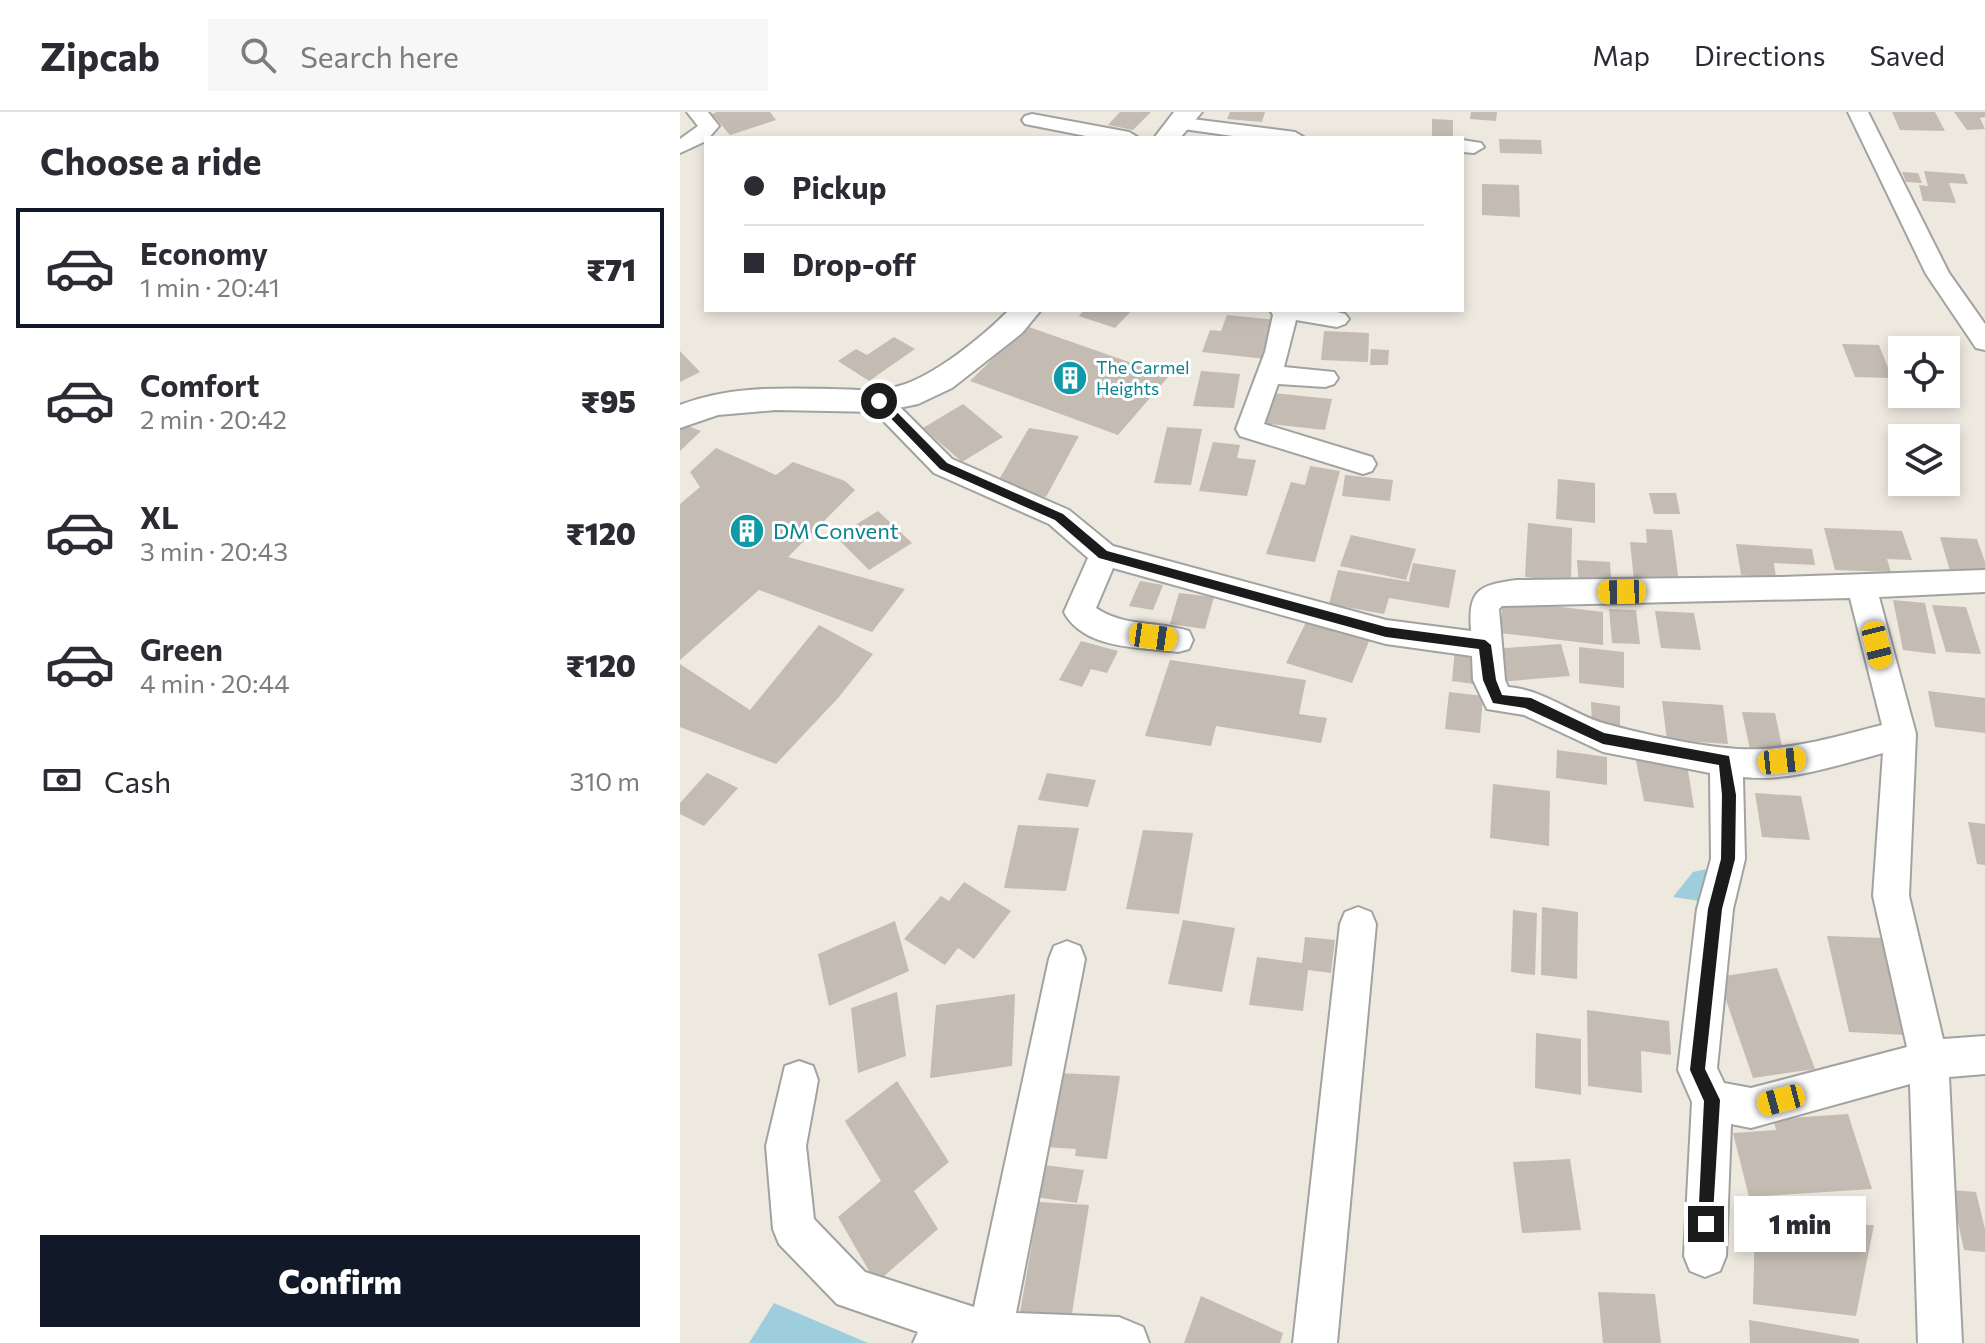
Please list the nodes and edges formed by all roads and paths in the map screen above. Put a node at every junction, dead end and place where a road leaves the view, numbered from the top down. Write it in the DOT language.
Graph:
graph roads {
  1 [pos="697,112"];
  2 [pos="1858,112"];
  3 [pos="1032,120"];
  4 [pos="1178,124"];
  5 [pos="1118,136"];
  6 [pos="1278,136"];
  7 [pos="680,147"];
  8 [pos="1024,312"];
  9 [pos="1284,312"];
  10 [pos="1296,312"];
  11 [pos="1337,319"];
  12 [pos="1985,342"];
  13 [pos="1268,375"];
  14 [pos="1325,378"];
  15 [pos="879,401"];
  16 [pos="680,417"];
  17 [pos="1363,464"];
  18 [pos="1104,555"];
  19 [pos="1985,581"];
  20 [pos="1862,586"];
  21 [pos="1178,640"];
  22 [pos="1485,645"];
  23 [pos="1900,734"];
  24 [pos="1725,760"];
  25 [pos="1358,924"];
  26 [pos="1067,959"];
  27 [pos="1985,1055"];
  28 [pos="1929,1060"];
  29 [pos="799,1080"];
  30 [pos="1712,1100"];
  31 [pos="1705,1256"];
  32 [pos="942,1332"];
  33 [pos="990,1335"];
  34 [pos="1127,1343"];
  35 [pos="1315,1343"];
  36 [pos="1940,1343"];
  1 -- 7 [label="street"];
  2 -- 12 [label="street"];
  3 -- 5 [label="street"];
  4 -- 6 [label="street"];
  8 -- 15 [label="street"];
  9 -- 13 [label="street"];
  10 -- 11 [label="street"];
  13 -- 14 [label="street"];
  13 -- 17 [label="street"];
  15 -- 16 [label="street"];
  15 -- 18 [label="street"];
  18 -- 21 [label="street"];
  18 -- 22 [label="street"];
  19 -- 20 [label="street"];
  20 -- 22 [label="street"];
  20 -- 23 [label="street"];
  22 -- 24 [label="street"];
  23 -- 24 [label="street"];
  23 -- 28 [label="street"];
  24 -- 30 [label="street"];
  25 -- 35 [label="street"];
  26 -- 33 [label="street"];
  27 -- 28 [label="street"];
  28 -- 30 [label="street"];
  28 -- 36 [label="street"];
  29 -- 32 [label="street"];
  30 -- 31 [label="street"];
  32 -- 33 [label="street"];
  33 -- 34 [label="street"];
}
